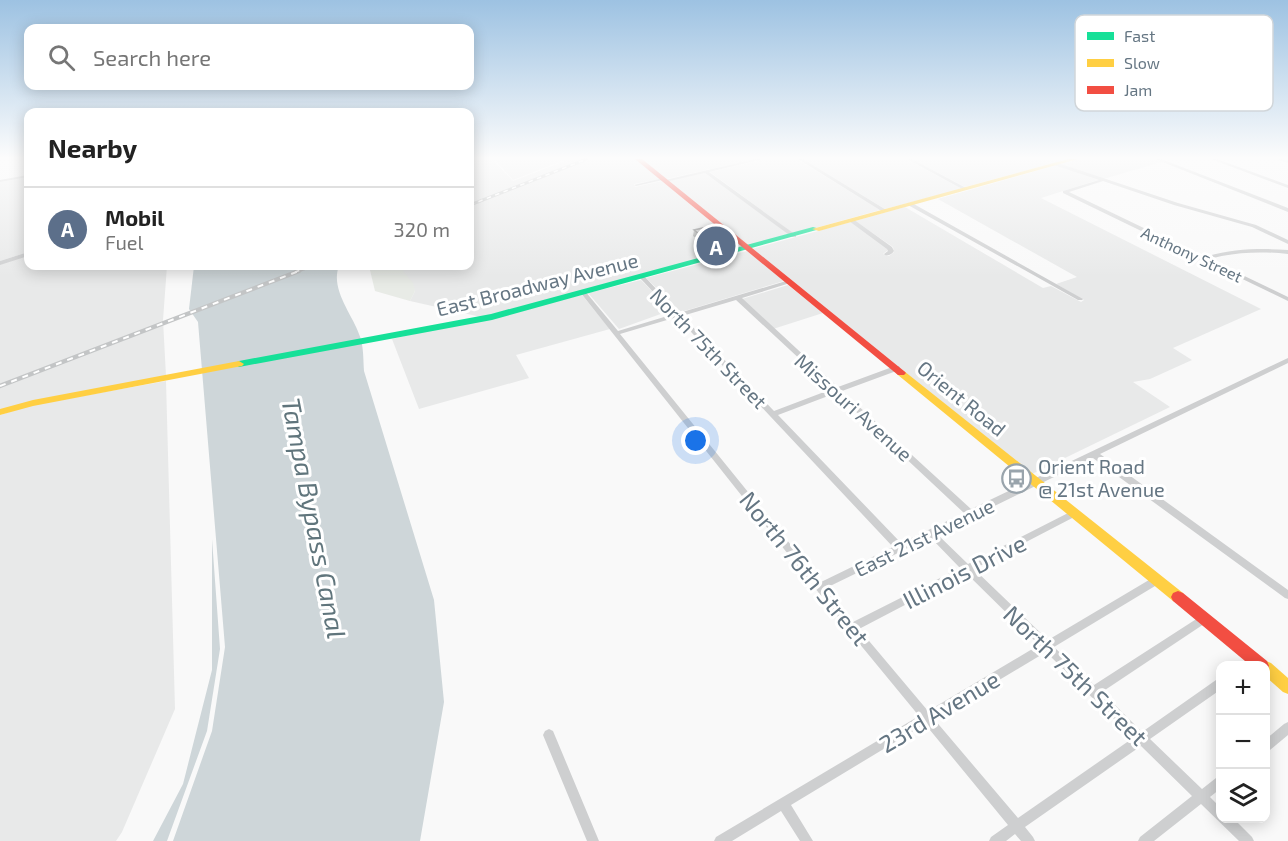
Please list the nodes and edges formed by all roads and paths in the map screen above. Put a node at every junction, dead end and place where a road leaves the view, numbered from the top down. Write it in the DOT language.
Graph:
graph roads {
  1 [pos="686,198"];
  2 [pos="742,198"];
  3 [pos="864,198"];
  4 [pos="931,198"];
  5 [pos="1078,198"];
  6 [pos="1162,198"];
  7 [pos="1258,198"];
  8 [pos="910,204"];
  9 [pos="1288,210"];
  10 [pos="885,211"];
  11 [pos="851,220"];
  12 [pos="794,236"];
  13 [pos="1288,243"];
  14 [pos="747,249"];
  15 [pos="1288,252"];
  16 [pos="888,254"];
  17 [pos="24,255"];
  18 [pos="1202,259"];
  19 [pos="0,263"];
  20 [pos="642,277"];
  21 [pos="788,282"];
  22 [pos="583,292"];
  23 [pos="737,297"];
  24 [pos="1080,299"];
  25 [pos="1288,299"];
  26 [pos="680,315"];
  27 [pos="618,333"];
  28 [pos="1288,360"];
  29 [pos="897,368"];
  30 [pos="835,391"];
  31 [pos="0,412"];
  32 [pos="772,414"];
  33 [pos="1094,453"];
  34 [pos="1037,482"];
  35 [pos="1075,513"];
  36 [pos="972,515"];
  37 [pos="932,534"];
  38 [pos="901,549"];
  39 [pos="968,569"];
  40 [pos="1156,580"];
  41 [pos="819,587"];
  42 [pos="1288,596"];
  43 [pos="1204,619"];
  44 [pos="852,628"];
  45 [pos="1047,647"];
  46 [pos="1252,661"];
  47 [pos="1270,674"];
  48 [pos="1288,687"];
  49 [pos="1216,688"];
  50 [pos="1093,692"];
  51 [pos="927,717"];
  52 [pos="1288,728"];
  53 [pos="549,735"];
  54 [pos="1142,740"];
  55 [pos="1270,743"];
  56 [pos="1216,786"];
  57 [pos="1202,797"];
  58 [pos="783,804"];
  59 [pos="1216,810"];
  60 [pos="1228,823"];
  61 [pos="1017,827"];
  62 [pos="593,841"];
  63 [pos="720,841"];
  64 [pos="807,841"];
  65 [pos="995,841"];
  66 [pos="1029,841"];
  67 [pos="1144,841"];
  68 [pos="1248,841"];
  1 -- 14 [label="main road, Orient Road"];
  2 -- 12 [label="street"];
  3 -- 10 [label="street"];
  4 -- 8 [label="main road, East Broadway Avenue"];
  5 -- 18 [label="street, Anthony Street"];
  6 -- 13 [label="street"];
  7 -- 9 [label="street"];
  8 -- 10 [label="main road, East Broadway Avenue"];
  8 -- 24 [label="street"];
  10 -- 11 [label="main road, East Broadway Avenue"];
  11 -- 12 [label="main road, East Broadway Avenue"];
  11 -- 16 [label="street"];
  12 -- 14 [label="main road, East Broadway Avenue"];
  14 -- 20 [label="main road, East Broadway Avenue"];
  14 -- 21 [label="main road, Orient Road"];
  15 -- 18 [label="street"];
  17 -- 19 [label="street"];
  18 -- 25 [label="street, Anthony Street"];
  20 -- 22 [label="main road, East Broadway Avenue"];
  20 -- 26 [label="street, North 75th Street"];
  21 -- 23 [label="street"];
  21 -- 29 [label="main road, Orient Road"];
  22 -- 27 [label="street, North 76th Street"];
  22 -- 31 [label="main road, East Broadway Avenue"];
  23 -- 26 [label="street"];
  23 -- 30 [label="street, Missouri Avenue"];
  26 -- 27 [label="street"];
  26 -- 32 [label="street, North 75th Street"];
  27 -- 41 [label="street, North 76th Street"];
  28 -- 33 [label="street, East 21st Avenue"];
  29 -- 30 [label="street"];
  29 -- 34 [label="main road, Orient Road"];
  30 -- 32 [label="street"];
  30 -- 36 [label="street, Missouri Avenue"];
  32 -- 38 [label="street, North 75th Street"];
  33 -- 34 [label="street, East 21st Avenue"];
  33 -- 42 [label="street"];
  34 -- 35 [label="main road, Orient Road"];
  34 -- 36 [label="street, East 21st Avenue"];
  35 -- 39 [label="street, Illinois Drive"];
  35 -- 40 [label="main road, Orient Road"];
  36 -- 37 [label="street, East 21st Avenue"];
  37 -- 38 [label="street, East 21st Avenue"];
  37 -- 39 [label="street, North 75th Street"];
  38 -- 41 [label="street, East 21st Avenue"];
  39 -- 44 [label="street, Illinois Drive"];
  39 -- 45 [label="street, North 75th Street"];
  40 -- 43 [label="main road, Orient Road"];
  40 -- 45 [label="street, 23rd Avenue"];
  41 -- 44 [label="street, North 76th Street"];
  43 -- 46 [label="main road, Orient Road"];
  43 -- 50 [label="street"];
  44 -- 51 [label="street, North 76th Street"];
  45 -- 50 [label="street, North 75th Street"];
  45 -- 51 [label="street, 23rd Avenue"];
  47 -- 48 [label="main road, Orient Road"];
  49 -- 54 [label="street"];
  50 -- 54 [label="street, North 75th Street"];
  51 -- 58 [label="street, 23rd Avenue"];
  51 -- 61 [label="street, North 76th Street"];
  52 -- 55 [label="street"];
  53 -- 62 [label="street"];
  54 -- 57 [label="street, North 75th Street"];
  54 -- 61 [label="street"];
  56 -- 57 [label="street"];
  57 -- 59 [label="street, North 75th Street"];
  57 -- 67 [label="street"];
  58 -- 63 [label="street, 23rd Avenue"];
  58 -- 64 [label="street"];
  60 -- 68 [label="street"];
  61 -- 65 [label="street"];
  61 -- 66 [label="street, North 76th Street"];
}
